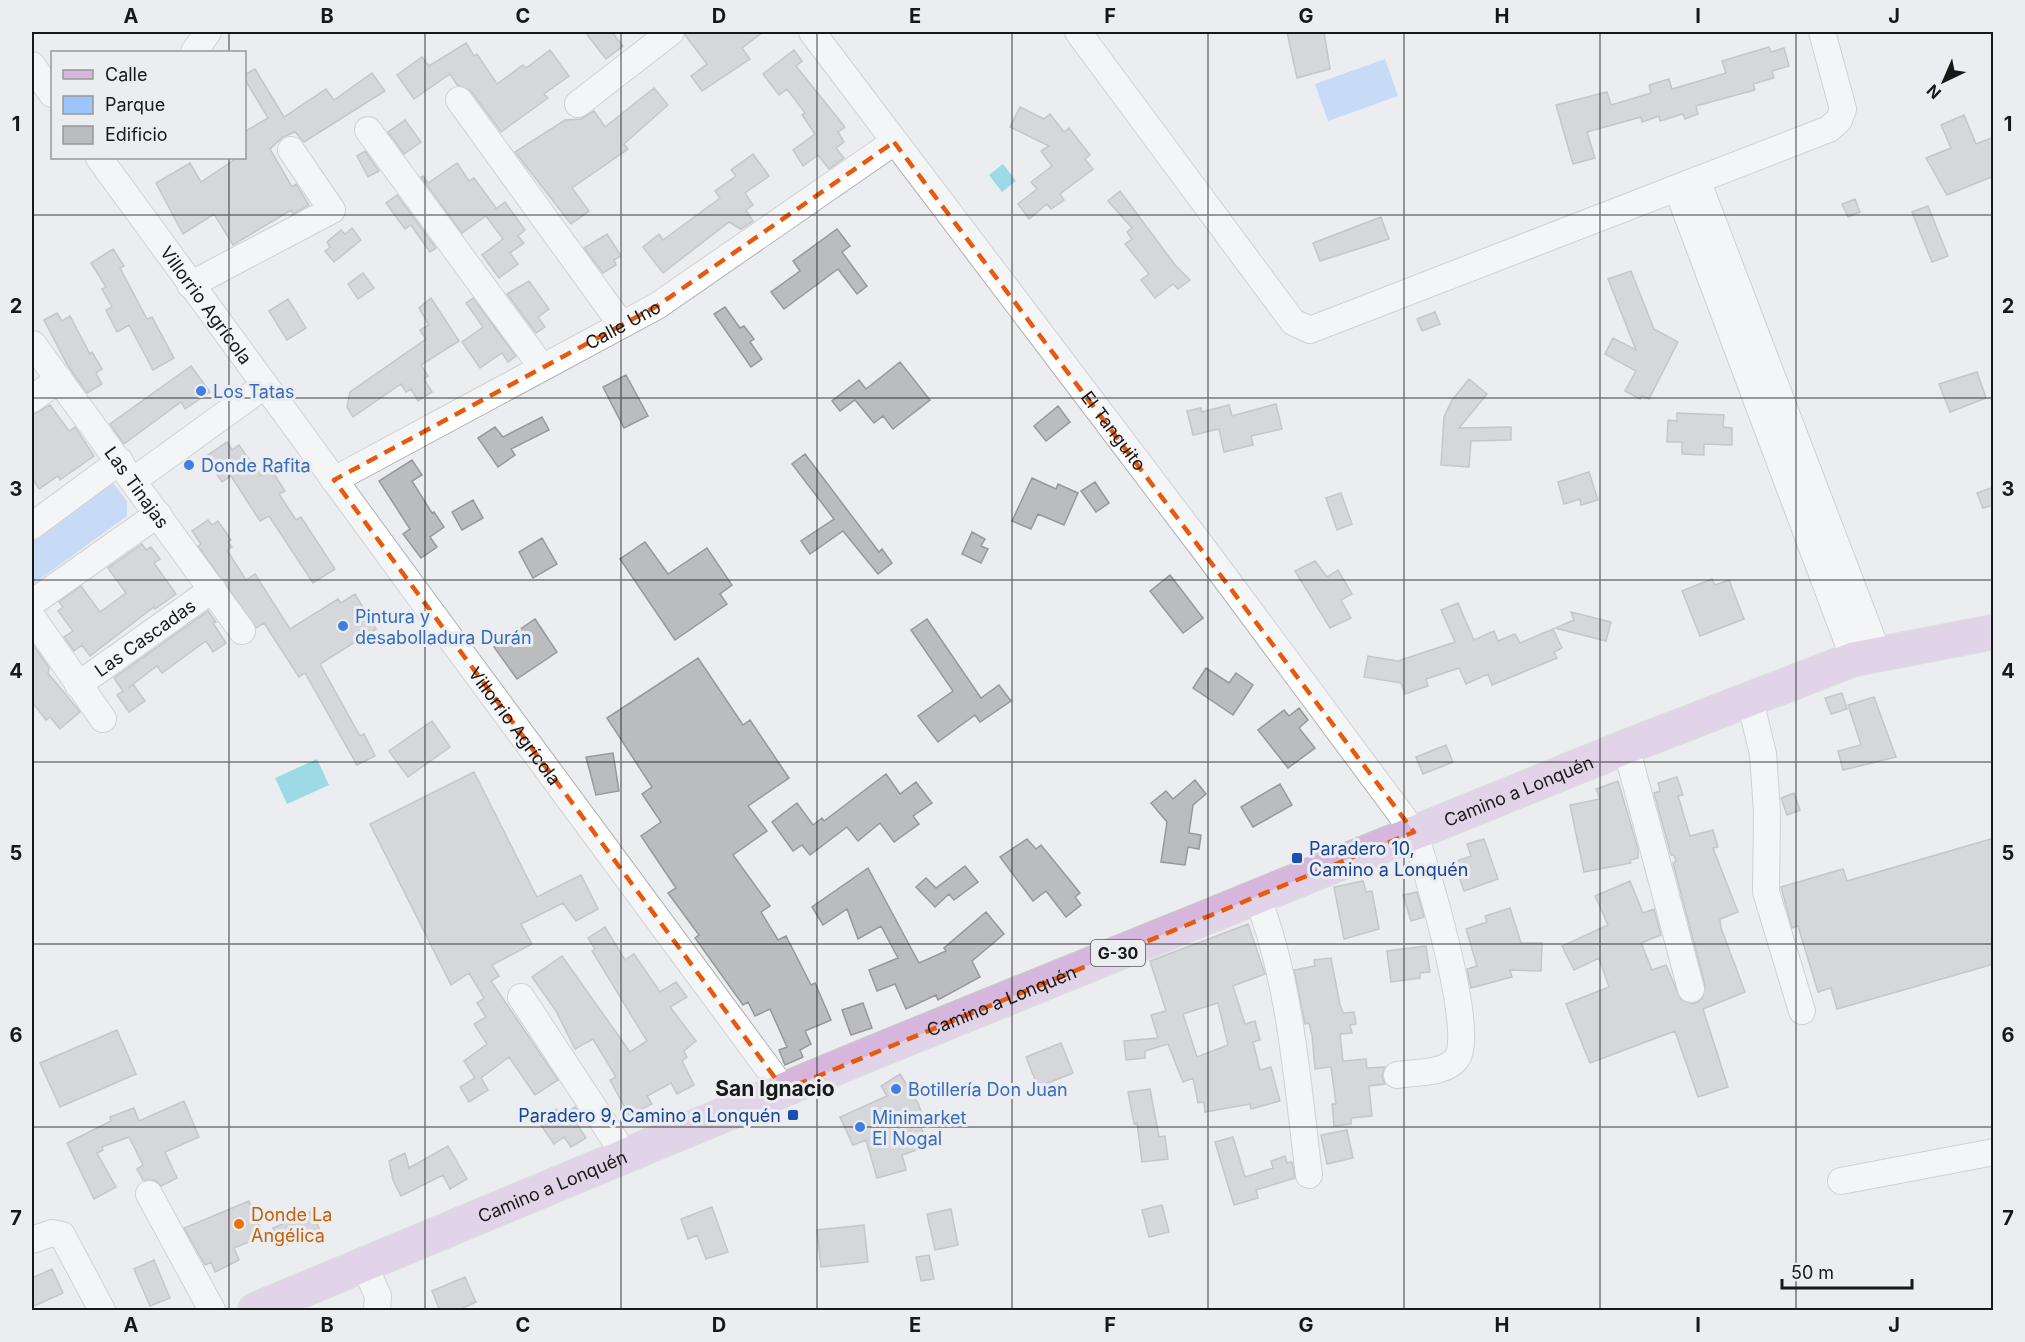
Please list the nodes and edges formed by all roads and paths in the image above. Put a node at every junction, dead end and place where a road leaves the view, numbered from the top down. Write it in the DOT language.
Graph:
graph roads {
  1 [pos="208,32"];
  2 [pos="671,32"];
  3 [pos="812,32"];
  4 [pos="1078,32"];
  5 [pos="1822,32"];
  6 [pos="195,51"];
  7 [pos="32,65"];
  8 [pos="51,93"];
  9 [pos="51,94"];
  10 [pos="459,100"];
  11 [pos="32,103"];
  12 [pos="578,105"];
  13 [pos="368,130"];
  14 [pos="894,142"];
  15 [pos="291,150"];
  16 [pos="100,159"];
  17 [pos="1687,184"];
  18 [pos="190,285"];
  19 [pos="621,324"];
  20 [pos="33,344"];
  21 [pos="542,367"];
  22 [pos="59,379"];
  23 [pos="264,386"];
  24 [pos="32,399"];
  25 [pos="127,470"];
  26 [pos="334,480"];
  27 [pos="158,514"];
  28 [pos="32,526"];
  29 [pos="213,589"];
  30 [pos="32,603"];
  31 [pos="32,617"];
  32 [pos="242,631"];
  33 [pos="1994,632"];
  34 [pos="1866,657"];
  35 [pos="78,685"];
  36 [pos="1749,700"];
  37 [pos="103,719"];
  38 [pos="1626,747"];
  39 [pos="1414,832"];
  40 [pos="1257,896"];
  41 [pos="1691,989"];
  42 [pos="521,997"];
  43 [pos="1802,1011"];
  44 [pos="1397,1075"];
  45 [pos="784,1090"];
  46 [pos="1994,1152"];
  47 [pos="621,1158"];
  48 [pos="1309,1175"];
  49 [pos="1841,1181"];
  50 [pos="149,1194"];
  51 [pos="32,1240"];
  52 [pos="364,1264"];
  53 [pos="102,1311"];
  54 [pos="212,1311"];
  55 [pos="255,1311"];
  56 [pos="377,1311"];
  1 -- 6 [label="street"];
  2 -- 12 [label="street"];
  3 -- 14 [label="street, El Tanguito"];
  4 -- 17 [label="street"];
  5 -- 17 [label="street"];
  7 -- 8 [label="street"];
  9 -- 11 [label="street"];
  10 -- 19 [label="street"];
  13 -- 21 [label="street"];
  14 -- 19 [label="street, Calle Uno"];
  14 -- 39 [label="street, El Tanguito"];
  15 -- 18 [label="street"];
  16 -- 18 [label="street, Villorrio Agrícola"];
  17 -- 34 [label="street"];
  18 -- 23 [label="street, Villorrio Agrícola"];
  19 -- 21 [label="street, Calle Uno"];
  20 -- 22 [label="street, Las Tinajas"];
  21 -- 26 [label="street, Calle Uno"];
  22 -- 24 [label="street"];
  22 -- 25 [label="street, Las Tinajas"];
  23 -- 25 [label="street"];
  23 -- 26 [label="street, Villorrio Agrícola"];
  25 -- 27 [label="street, Las Tinajas"];
  25 -- 28 [label="street"];
  26 -- 45 [label="street, Villorrio Agrícola"];
  27 -- 29 [label="street, Las Tinajas"];
  27 -- 30 [label="street"];
  29 -- 32 [label="street, Las Tinajas"];
  29 -- 35 [label="street, Las Cascadas"];
  31 -- 35 [label="street"];
  33 -- 34 [label="main road, Camino a Lonquén / G-30"];
  34 -- 36 [label="main road, Camino a Lonquén / G-30"];
  35 -- 37 [label="street"];
  36 -- 38 [label="main road, Camino a Lonquén / G-30"];
  36 -- 43 [label="street"];
  38 -- 39 [label="main road, Camino a Lonquén / G-30"];
  38 -- 41 [label="street"];
  39 -- 40 [label="main road, Camino a Lonquén / G-30"];
  39 -- 44 [label="street, El Tanguito"];
  40 -- 45 [label="main road, Camino a Lonquén / G-30"];
  40 -- 48 [label="street"];
  42 -- 47 [label="street"];
  45 -- 47 [label="main road, Camino a Lonquén / G-30"];
  46 -- 49 [label="street"];
  47 -- 52 [label="main road, Camino a Lonquén / G-30"];
  50 -- 54 [label="street"];
  51 -- 53 [label="street"];
  52 -- 55 [label="main road, Camino a Lonquén / G-30"];
  52 -- 56 [label="street"];
}
